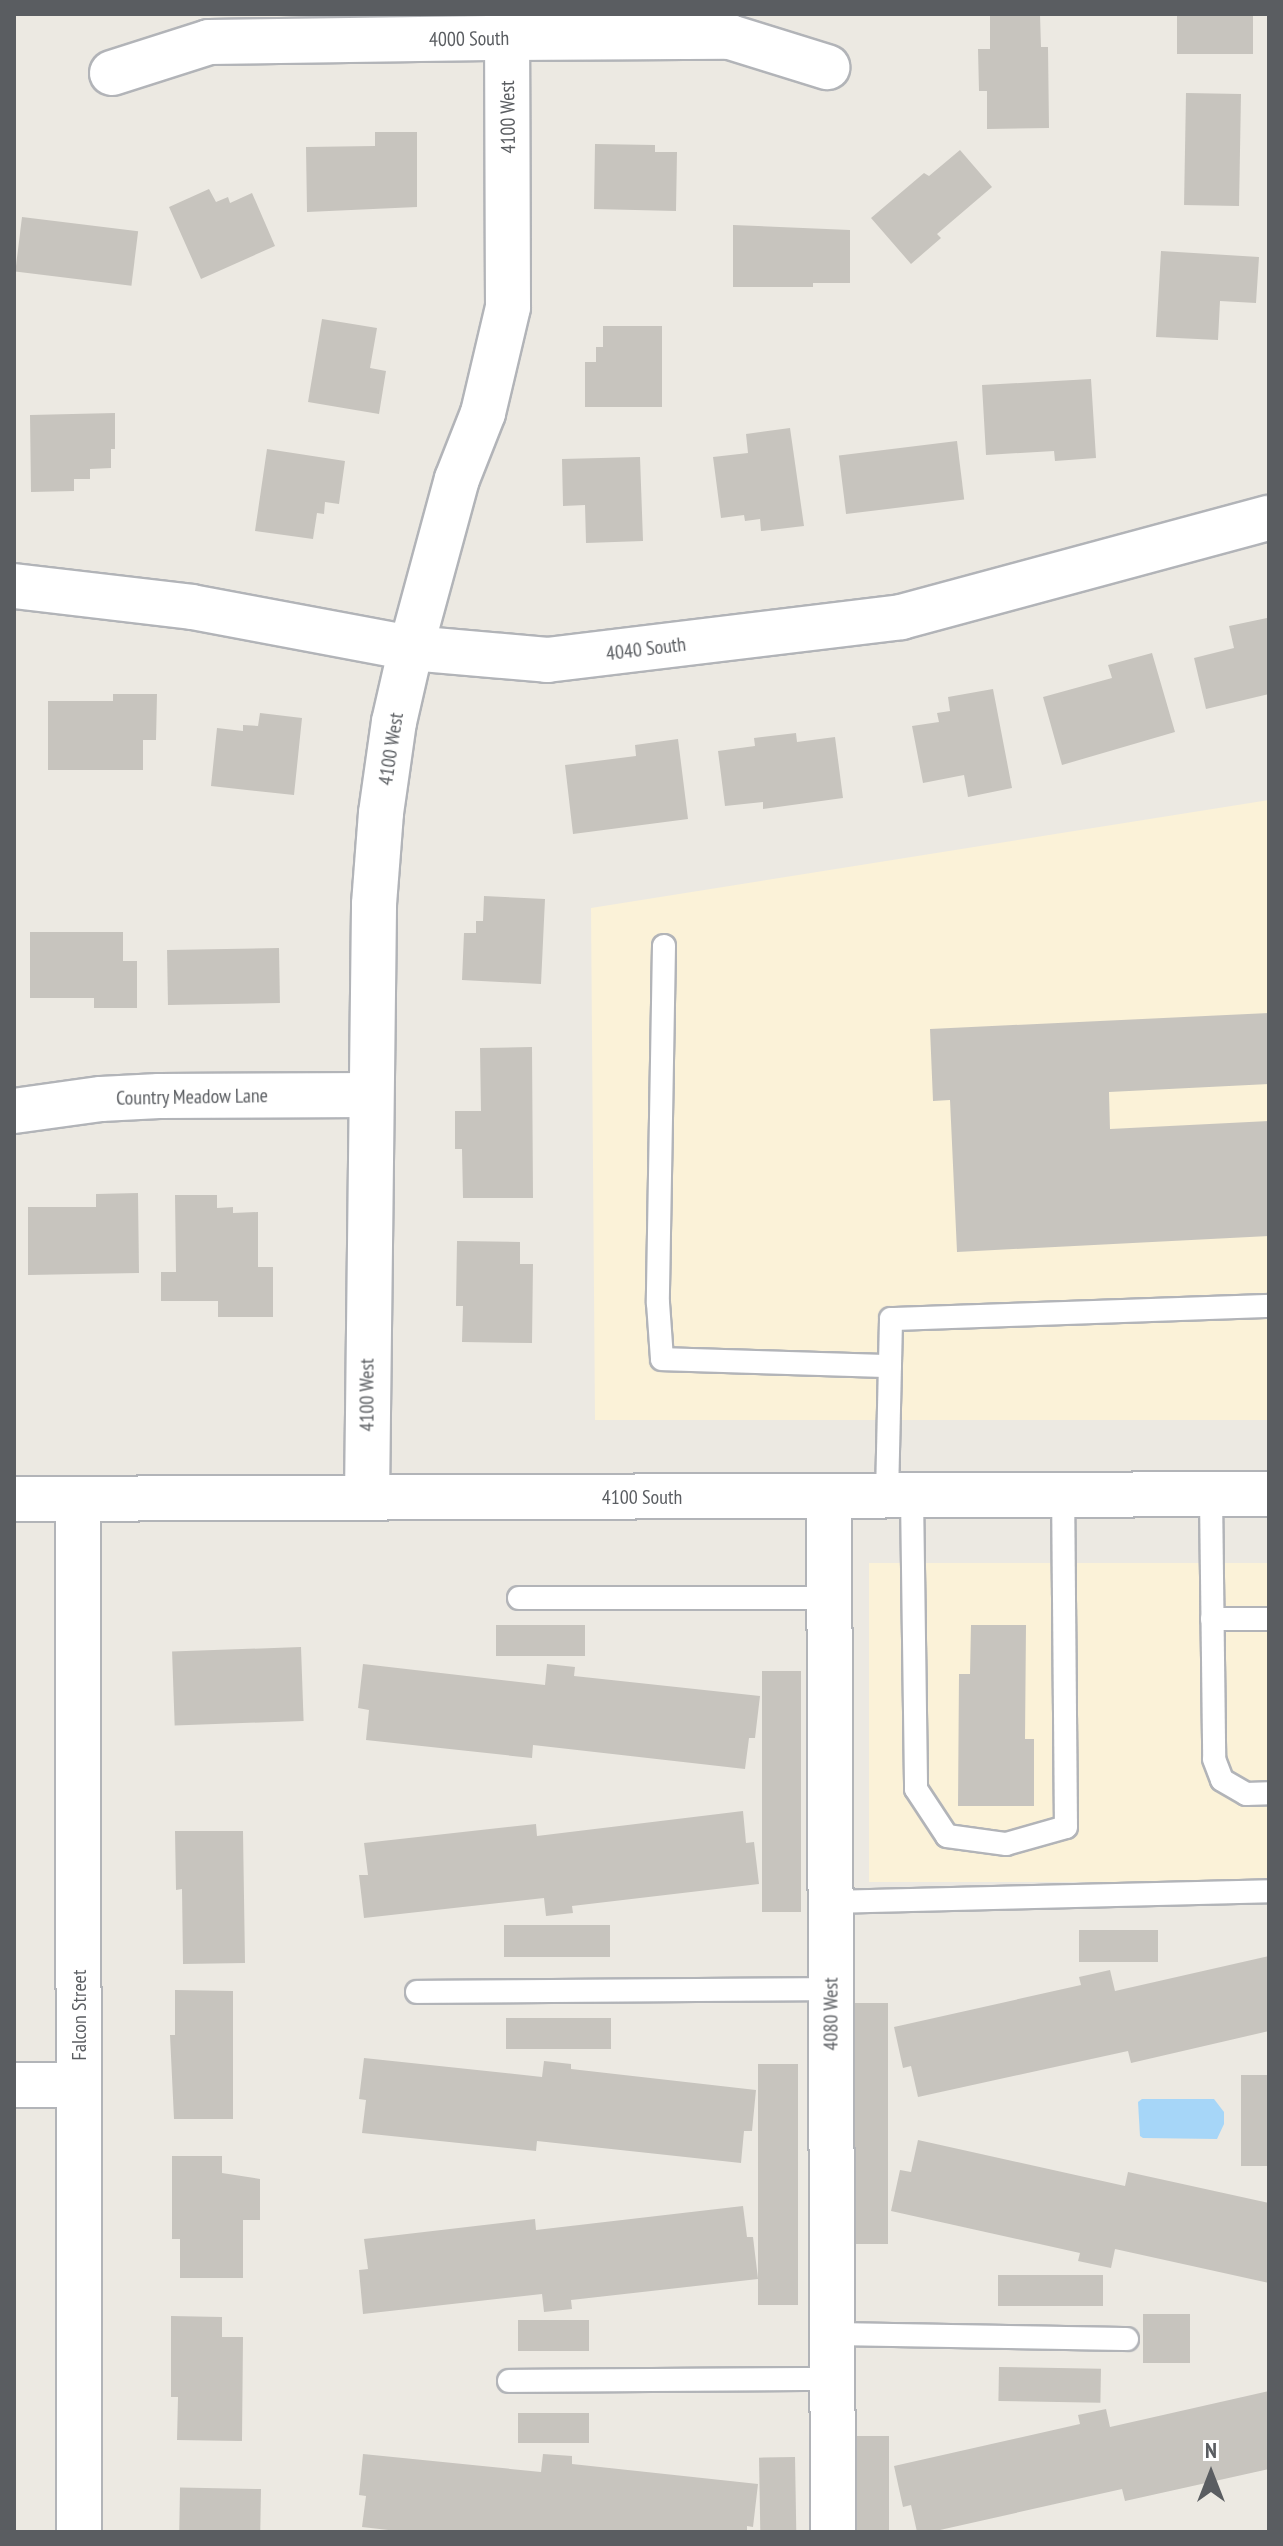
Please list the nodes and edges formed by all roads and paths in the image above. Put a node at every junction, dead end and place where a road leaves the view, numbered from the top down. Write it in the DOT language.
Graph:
graph roads {
  1 [pos="507,26"];
  2 [pos="827,67"];
  3 [pos="112,73"];
  4 [pos="1269,518"];
  5 [pos="14,586"];
  6 [pos="411,648"];
  7 [pos="664,946"];
  8 [pos="371,1095"];
  9 [pos="14,1111"];
  10 [pos="1269,1306"];
  11 [pos="890,1366"];
  12 [pos="1269,1494"];
  13 [pos="1063,1495"];
  14 [pos="1211,1495"];
  15 [pos="829,1496"];
  16 [pos="899,1496"];
  17 [pos="367,1498"];
  18 [pos="14,1499"];
  19 [pos="78,1499"];
  20 [pos="519,1598"];
  21 [pos="829,1598"];
  22 [pos="1212,1619"];
  23 [pos="1269,1619"];
  24 [pos="1269,1793"];
  25 [pos="1269,1891"];
  26 [pos="830,1902"];
  27 [pos="831,1989"];
  28 [pos="417,1992"];
  29 [pos="14,2085"];
  30 [pos="79,2085"];
  31 [pos="832,2334"];
  32 [pos="1127,2339"];
  33 [pos="832,2379"];
  34 [pos="509,2381"];
  35 [pos="79,2532"];
  36 [pos="833,2532"];
  1 -- 2 [label="street, 4000 South"];
  1 -- 3 [label="street, 4000 South"];
  1 -- 6 [label="street, 4100 West"];
  4 -- 6 [label="street, 4040 South"];
  5 -- 6 [label="street, 4040 South"];
  6 -- 8 [label="street, 4100 West"];
  7 -- 11 [label="lane"];
  8 -- 9 [label="street, Country Meadow Lane"];
  8 -- 17 [label="street, 4100 West"];
  10 -- 11 [label="lane"];
  11 -- 16 [label="lane"];
  12 -- 14 [label="street, 4100 South"];
  13 -- 14 [label="street, 4100 South"];
  13 -- 16 [label="street, 4100 South"];
  13 -- 16 [label="lane"];
  14 -- 22 [label="lane"];
  15 -- 16 [label="street, 4100 South"];
  15 -- 17 [label="street, 4100 South"];
  15 -- 21 [label="street, 4080 West"];
  17 -- 19 [label="street, 4100 South"];
  18 -- 19 [label="street, 4100 South"];
  19 -- 30 [label="street, Falcon Street"];
  20 -- 21 [label="lane"];
  21 -- 26 [label="street, 4080 West"];
  22 -- 23 [label="lane"];
  22 -- 24 [label="lane"];
  25 -- 26 [label="lane"];
  26 -- 27 [label="street, 4080 West"];
  27 -- 28 [label="lane"];
  27 -- 31 [label="street, 4080 West"];
  29 -- 30 [label="street"];
  30 -- 35 [label="street, Falcon Street"];
  31 -- 32 [label="lane"];
  31 -- 33 [label="street, 4080 West"];
  33 -- 34 [label="lane"];
  33 -- 36 [label="street, 4080 West"];
}
